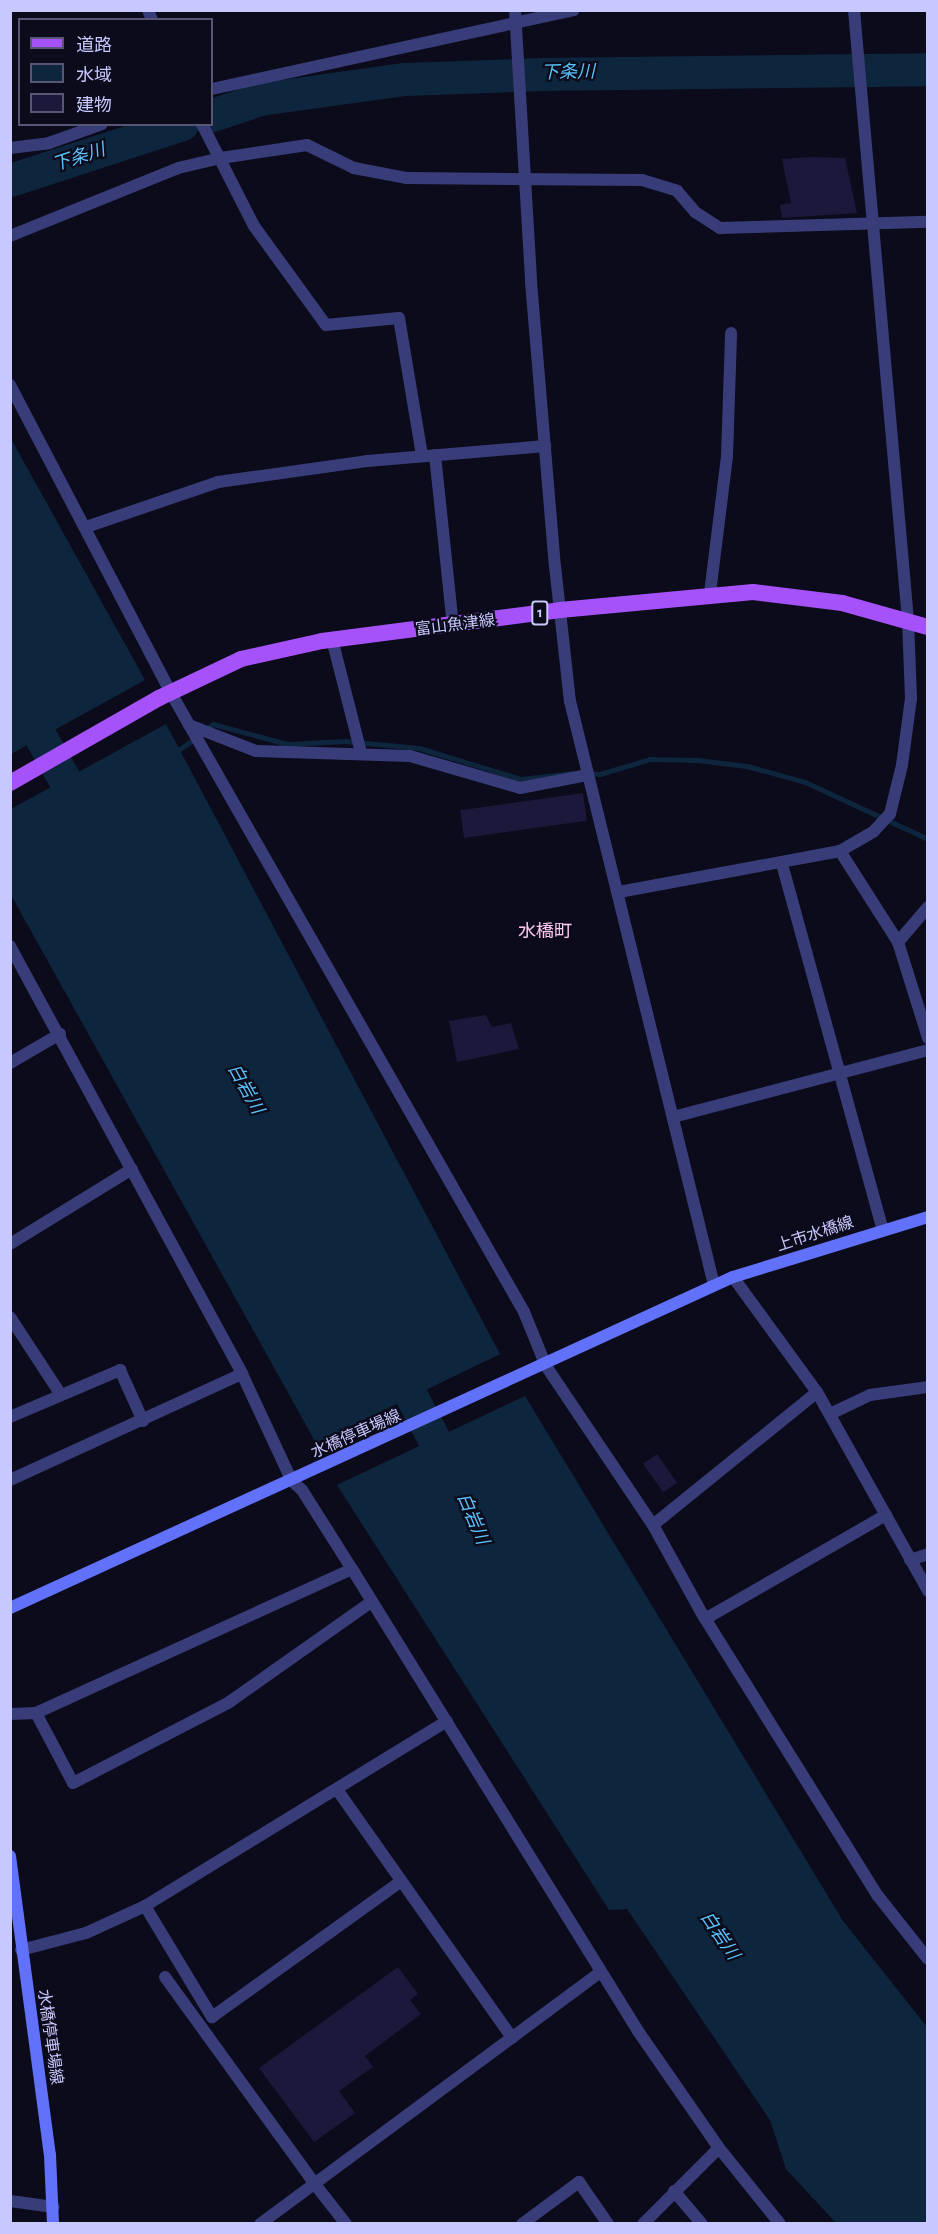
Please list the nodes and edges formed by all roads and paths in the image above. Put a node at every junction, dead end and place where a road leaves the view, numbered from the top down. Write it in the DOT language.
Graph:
graph roads {
  1 [pos="515,10"];
  2 [pos="573,10"];
  3 [pos="854,10"];
  4 [pos="518,24"];
  5 [pos="213,89"];
  6 [pos="96,126"];
  7 [pos="203,126"];
  8 [pos="10,148"];
  9 [pos="221,158"];
  10 [pos="524,181"];
  11 [pos="927,222"];
  12 [pos="870,223"];
  13 [pos="10,236"];
  14 [pos="731,333"];
  15 [pos="10,385"];
  16 [pos="545,446"];
  17 [pos="435,455"];
  18 [pos="422,456"];
  19 [pos="86,527"];
  20 [pos="710,593"];
  21 [pos="560,610"];
  22 [pos="908,620"];
  23 [pos="453,625"];
  24 [pos="927,627"];
  25 [pos="332,639"];
  26 [pos="165,696"];
  27 [pos="189,725"];
  28 [pos="361,753"];
  29 [pos="587,775"];
  30 [pos="10,783"];
  31 [pos="840,851"];
  32 [pos="782,864"];
  33 [pos="619,892"];
  34 [pos="927,907"];
  35 [pos="898,942"];
  36 [pos="10,946"];
  37 [pos="923,1004"];
  38 [pos="60,1034"];
  39 [pos="927,1038"];
  40 [pos="927,1050"];
  41 [pos="10,1063"];
  42 [pos="840,1076"];
  43 [pos="673,1117"];
  44 [pos="132,1169"];
  45 [pos="927,1217"];
  46 [pos="883,1230"];
  47 [pos="10,1244"];
  48 [pos="733,1277"];
  49 [pos="714,1285"];
  50 [pos="10,1317"];
  51 [pos="546,1366"];
  52 [pos="242,1374"];
  53 [pos="927,1387"];
  54 [pos="817,1392"];
  55 [pos="61,1395"];
  56 [pos="830,1414"];
  57 [pos="10,1417"];
  58 [pos="142,1421"];
  59 [pos="10,1480"];
  60 [pos="292,1481"];
  61 [pos="886,1515"];
  62 [pos="653,1525"];
  63 [pos="927,1554"];
  64 [pos="910,1560"];
  65 [pos="352,1569"];
  66 [pos="927,1591"];
  67 [pos="370,1603"];
  68 [pos="10,1608"];
  69 [pos="705,1619"];
  70 [pos="36,1713"];
  71 [pos="10,1714"];
  72 [pos="447,1721"];
  73 [pos="338,1791"];
  74 [pos="10,1856"];
  75 [pos="401,1881"];
  76 [pos="146,1906"];
  77 [pos="21,1950"];
  78 [pos="927,1959"];
  79 [pos="602,1972"];
  80 [pos="165,1977"];
  81 [pos="212,2017"];
  82 [pos="199,2028"];
  83 [pos="512,2038"];
  84 [pos="719,2148"];
  85 [pos="314,2182"];
  86 [pos="674,2191"];
  87 [pos="10,2200"];
  88 [pos="54,2207"];
  89 [pos="53,2223"];
  90 [pos="260,2223"];
  91 [pos="346,2223"];
  92 [pos="522,2223"];
  93 [pos="608,2223"];
  94 [pos="642,2223"];
  95 [pos="702,2223"];
  96 [pos="780,2223"];
  1 -- 4 [label="street"];
  2 -- 4 [label="street"];
  3 -- 12 [label="street"];
  4 -- 5 [label="street"];
  4 -- 10 [label="street"];
  6 -- 8 [label="street"];
  7 -- 9 [label="street"];
  9 -- 10 [label="street"];
  9 -- 13 [label="street"];
  9 -- 18 [label="street"];
  10 -- 12 [label="street"];
  10 -- 16 [label="street"];
  11 -- 12 [label="street"];
  12 -- 22 [label="street"];
  14 -- 20 [label="street"];
  15 -- 19 [label="street"];
  16 -- 17 [label="street"];
  16 -- 21 [label="street"];
  17 -- 18 [label="street"];
  17 -- 23 [label="street"];
  18 -- 19 [label="street"];
  19 -- 26 [label="street"];
  20 -- 21 [label="main road, 富山魚津線 / 1"];
  20 -- 22 [label="main road, 富山魚津線 / 1"];
  21 -- 23 [label="main road, 富山魚津線 / 1"];
  21 -- 29 [label="street"];
  22 -- 24 [label="main road, 富山魚津線 / 1"];
  22 -- 31 [label="street"];
  23 -- 25 [label="main road, 富山魚津線 / 1"];
  25 -- 26 [label="main road, 富山魚津線 / 1"];
  25 -- 28 [label="street"];
  26 -- 27 [label="street"];
  26 -- 30 [label="main road, 富山魚津線 / 1"];
  27 -- 28 [label="street"];
  27 -- 51 [label="street"];
  28 -- 29 [label="street"];
  29 -- 33 [label="street"];
  31 -- 32 [label="street"];
  31 -- 35 [label="street"];
  32 -- 33 [label="street"];
  32 -- 42 [label="street"];
  33 -- 43 [label="street"];
  34 -- 35 [label="street"];
  35 -- 37 [label="street"];
  36 -- 38 [label="street"];
  37 -- 39 [label="street"];
  38 -- 41 [label="street"];
  38 -- 44 [label="street"];
  40 -- 42 [label="street"];
  42 -- 43 [label="street"];
  42 -- 46 [label="street"];
  43 -- 49 [label="street"];
  44 -- 47 [label="street"];
  44 -- 52 [label="street"];
  45 -- 46 [label="main road, 上市水橋線"];
  46 -- 48 [label="main road, 上市水橋線"];
  48 -- 49 [label="main road, 上市水橋線"];
  48 -- 54 [label="street"];
  49 -- 51 [label="main road, 水橋停車場線"];
  50 -- 55 [label="street"];
  51 -- 60 [label="main road, 水橋停車場線"];
  51 -- 62 [label="street"];
  52 -- 58 [label="street"];
  52 -- 60 [label="street"];
  53 -- 56 [label="street"];
  54 -- 56 [label="street"];
  54 -- 62 [label="street"];
  55 -- 57 [label="street"];
  55 -- 58 [label="street"];
  56 -- 61 [label="street"];
  58 -- 59 [label="street"];
  60 -- 65 [label="street"];
  60 -- 68 [label="main road, 水橋停車場線"];
  61 -- 64 [label="street"];
  61 -- 69 [label="street"];
  62 -- 69 [label="street"];
  63 -- 64 [label="street"];
  64 -- 66 [label="street"];
  65 -- 67 [label="street"];
  65 -- 70 [label="street"];
  67 -- 70 [label="street"];
  67 -- 72 [label="street"];
  69 -- 78 [label="street"];
  70 -- 71 [label="street"];
  72 -- 73 [label="street"];
  72 -- 79 [label="street"];
  73 -- 75 [label="street"];
  73 -- 76 [label="street"];
  74 -- 77 [label="main road, 水橋停車場線"];
  75 -- 81 [label="street"];
  75 -- 83 [label="street"];
  76 -- 77 [label="street"];
  76 -- 81 [label="street"];
  77 -- 88 [label="main road, 水橋停車場線"];
  79 -- 83 [label="street"];
  79 -- 84 [label="street"];
  80 -- 82 [label="street"];
  81 -- 82 [label="street"];
  82 -- 85 [label="street"];
  83 -- 85 [label="street"];
  84 -- 86 [label="street"];
  84 -- 96 [label="street"];
  85 -- 90 [label="street"];
  85 -- 91 [label="street"];
  86 -- 94 [label="street"];
  86 -- 95 [label="street"];
  87 -- 88 [label="street"];
  88 -- 89 [label="main road, 水橋停車場線"];
  92 -- 93 [label="street"];
}
